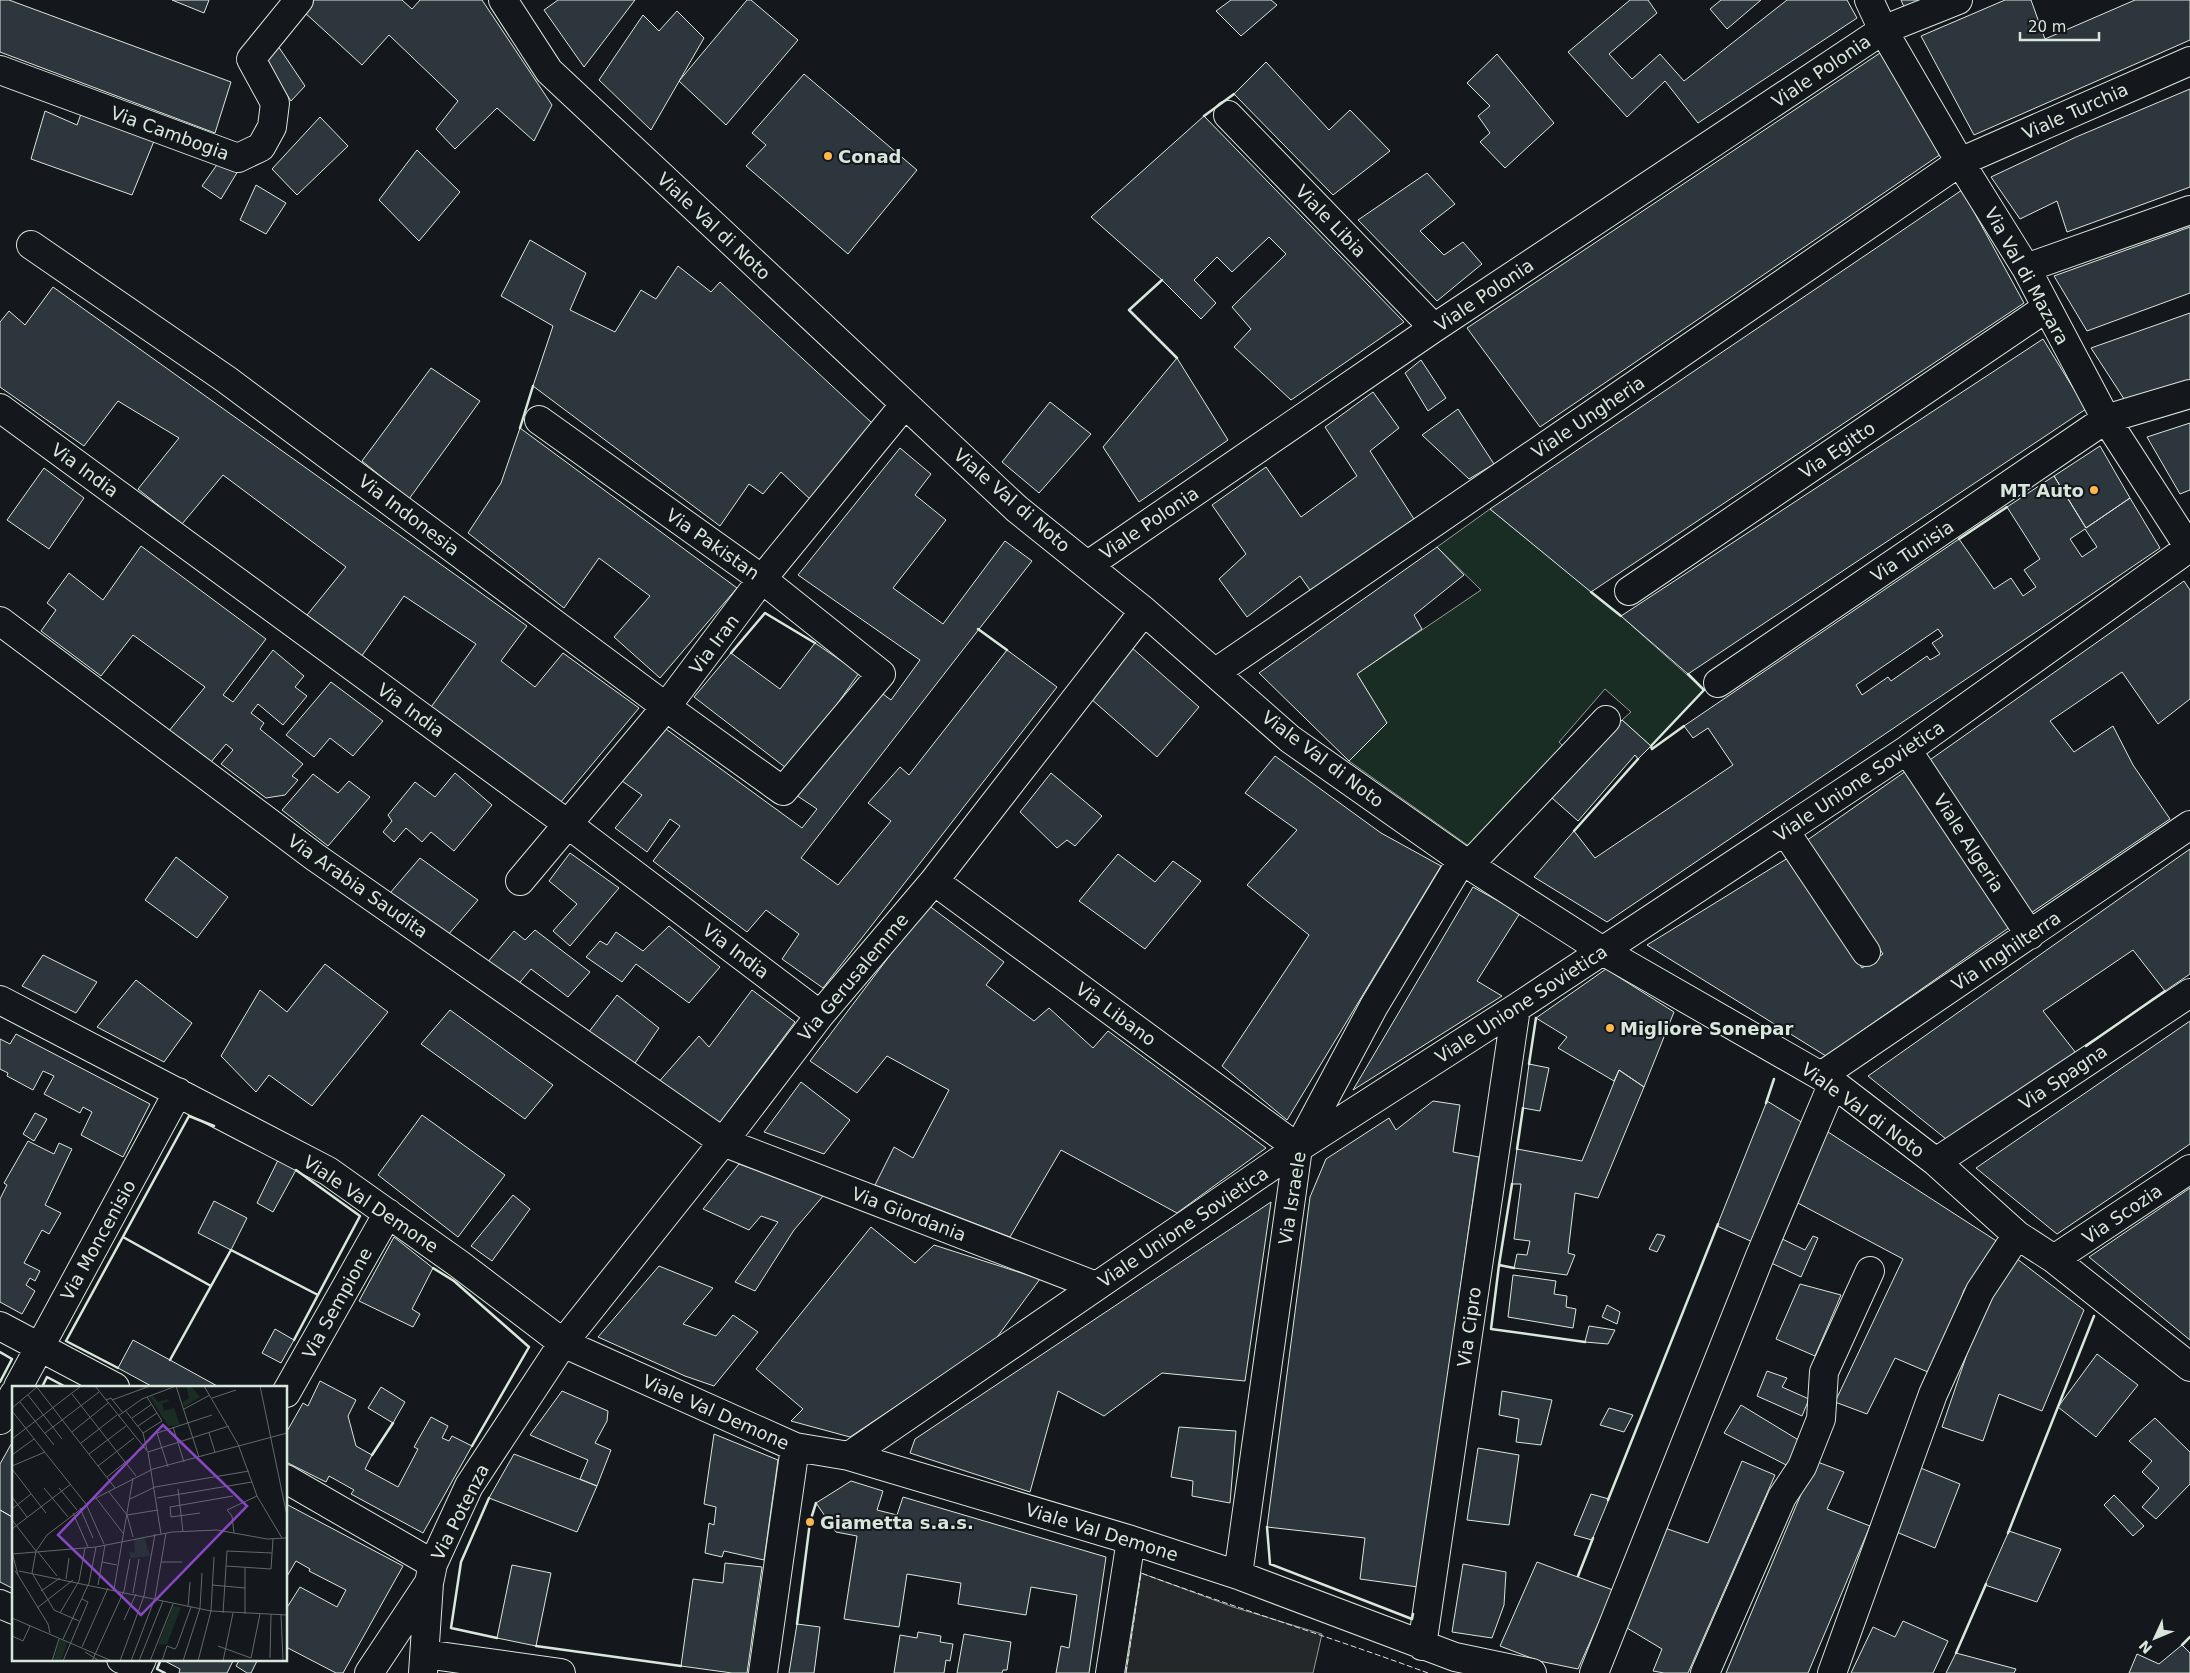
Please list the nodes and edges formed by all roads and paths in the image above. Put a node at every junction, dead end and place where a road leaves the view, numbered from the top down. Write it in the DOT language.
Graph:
graph roads {
  1 [pos="299,0"];
  2 [pos="503,0"];
  3 [pos="1869,0"];
  4 [pos="1958,0"];
  5 [pos="1884,30"];
  6 [pos="2190,61"];
  7 [pos="0,70"];
  8 [pos="1228,115"];
  9 [pos="1960,162"];
  10 [pos="2190,210"];
  11 [pos="31,245"];
  12 [pos="2026,268"];
  13 [pos="2046,308"];
  14 [pos="1434,328"];
  15 [pos="2190,394"];
  16 [pos="905,404"];
  17 [pos="0,408"];
  18 [pos="2106,419"];
  19 [pos="539,420"];
  20 [pos="2190,549"];
  21 [pos="1088,565"];
  22 [pos="762,578"];
  23 [pos="1629,591"];
  24 [pos="1144,611"];
  25 [pos="0,621"];
  26 [pos="1216,672"];
  27 [pos="1718,683"];
  28 [pos="666,708"];
  29 [pos="1606,720"];
  30 [pos="1907,750"];
  31 [pos="783,791"];
  32 [pos="568,825"];
  33 [pos="2190,825"];
  34 [pos="1785,830"];
  35 [pos="1465,863"];
  36 [pos="520,881"];
  37 [pos="934,881"];
  38 [pos="2030,935"];
  39 [pos="1603,950"];
  40 [pos="1866,952"];
  41 [pos="2190,993"];
  42 [pos="0,1000"];
  43 [pos="1516,1008"];
  44 [pos="820,1014"];
  45 [pos="1827,1080"];
  46 [pos="178,1092"];
  47 [pos="722,1142"];
  48 [pos="1298,1148"];
  49 [pos="1936,1162"];
  50 [pos="2190,1168"];
  51 [pos="388,1213"];
  52 [pos="2017,1235"];
  53 [pos="2054,1259"];
  54 [pos="1870,1271"];
  55 [pos="1096,1286"];
  56 [pos="0,1326"];
  57 [pos="563,1343"];
  58 [pos="39,1347"];
  59 [pos="2190,1367"];
  60 [pos="19,1386"];
  61 [pos="113,1386"];
  62 [pos="288,1389"];
  63 [pos="12,1398"];
  64 [pos="0,1420"];
  65 [pos="795,1448"];
  66 [pos="850,1456"];
  67 [pos="288,1480"];
  68 [pos="1131,1540"];
  69 [pos="431,1574"];
  70 [pos="1238,1575"];
  71 [pos="0,1604"];
  72 [pos="12,1609"];
  73 [pos="1422,1646"];
  74 [pos="424,1664"];
  75 [pos="369,1673"];
  76 [pos="561,1673"];
  77 [pos="763,1673"];
  78 [pos="1110,1673"];
  79 [pos="1532,1673"];
  80 [pos="1594,1673"];
  81 [pos="1705,1673"];
  82 [pos="1832,1673"];
  1 -- 7 [label="street, Via Cambogia"];
  2 -- 16 [label="street, Viale Val di Noto"];
  3 -- 5 [label="street, Via Val di Mazara"];
  4 -- 5 [label="street, Viale Polonia"];
  5 -- 9 [label="street, Via Val di Mazara"];
  5 -- 14 [label="street, Viale Polonia"];
  6 -- 9 [label="street, Viale Turchia"];
  8 -- 14 [label="street, Viale Libia"];
  9 -- 12 [label="street, Via Val di Mazara"];
  9 -- 26 [label="street, Viale Ungheria"];
  10 -- 12 [label="street"];
  11 -- 28 [label="street, Via Indonesia"];
  12 -- 13 [label="street, Via Val di Mazara"];
  13 -- 18 [label="street, Via Val di Mazara"];
  13 -- 23 [label="street, Via Egitto"];
  14 -- 21 [label="street, Viale Polonia"];
  15 -- 18 [label="street, Via Tunisia"];
  16 -- 21 [label="street, Viale Val di Noto"];
  16 -- 22 [label="street, Via Iran"];
  17 -- 32 [label="street, Via India"];
  18 -- 20 [label="street, Via Val di Mazara"];
  18 -- 27 [label="street, Via Tunisia"];
  19 -- 22 [label="street, Via Pakistan"];
  20 -- 30 [label="street, Viale Unione Sovietica"];
  21 -- 24 [label="street, Viale Val di Noto"];
  22 -- 28 [label="street, Via Iran"];
  22 -- 31 [label="street, Via Pakistan"];
  24 -- 26 [label="street, Viale Val di Noto"];
  24 -- 37 [label="street, Via Gerusalemme"];
  25 -- 47 [label="street, Via Arabia Saudita"];
  26 -- 35 [label="street, Viale Val di Noto"];
  28 -- 31 [label="street, Via Indonesia"];
  28 -- 32 [label="street, Via Iran"];
  29 -- 35 [label="street, Via Israele"];
  30 -- 34 [label="street, Viale Unione Sovietica"];
  30 -- 38 [label="street, Viale Algeria"];
  32 -- 36 [label="street, Via Iran"];
  32 -- 44 [label="street, Via India"];
  33 -- 38 [label="street, Via Inghilterra"];
  34 -- 39 [label="street, Viale Unione Sovietica"];
  34 -- 40 [label="street"];
  35 -- 39 [label="street, Viale Val di Noto"];
  35 -- 48 [label="street, Via Israele"];
  37 -- 44 [label="street, Via Gerusalemme"];
  37 -- 48 [label="street, Via Libano"];
  38 -- 45 [label="street, Via Inghilterra"];
  39 -- 43 [label="street, Viale Unione Sovietica"];
  39 -- 45 [label="street, Viale Val di Noto"];
  41 -- 49 [label="street, Via Spagna"];
  42 -- 46 [label="street, Viale Val Demone"];
  43 -- 48 [label="street, Viale Unione Sovietica"];
  43 -- 73 [label="street, Via Cipro"];
  44 -- 47 [label="street, Via Gerusalemme"];
  45 -- 49 [label="street, Viale Val di Noto"];
  45 -- 80 [label="street"];
  46 -- 51 [label="street, Viale Val Demone"];
  46 -- 58 [label="street, Via Moncenisio"];
  47 -- 55 [label="street, Via Giordania"];
  47 -- 57 [label="street, Via Gerusalemme"];
  48 -- 55 [label="street, Viale Unione Sovietica"];
  48 -- 70 [label="street, Via Israele"];
  49 -- 52 [label="street, Viale Val di Noto"];
  50 -- 53 [label="street, Via Scozia"];
  51 -- 57 [label="street, Viale Val Demone"];
  51 -- 62 [label="street, Via Sempione"];
  52 -- 53 [label="street, Viale Val di Noto"];
  52 -- 82 [label="street"];
  53 -- 59 [label="street, Viale Val di Noto"];
  54 -- 81 [label="street"];
  55 -- 66 [label="street, Viale Unione Sovietica"];
  56 -- 58 [label="street"];
  57 -- 65 [label="street, Viale Val Demone"];
  57 -- 69 [label="street, Via Potenza"];
  58 -- 60 [label="street, Via Moncenisio"];
  58 -- 61 [label="street"];
  63 -- 64 [label="street"];
  65 -- 66 [label="street, Viale Val Demone"];
  65 -- 77 [label="street"];
  66 -- 68 [label="street, Viale Val Demone"];
  67 -- 69 [label="street"];
  68 -- 70 [label="street, Viale Val Demone"];
  68 -- 78 [label="street"];
  69 -- 74 [label="street, Via Potenza"];
  69 -- 75 [label="street"];
  70 -- 73 [label="street, Viale Val Demone"];
  71 -- 72 [label="street"];
  73 -- 79 [label="street, Viale Val Demone"];
  74 -- 76 [label="street"];
}
